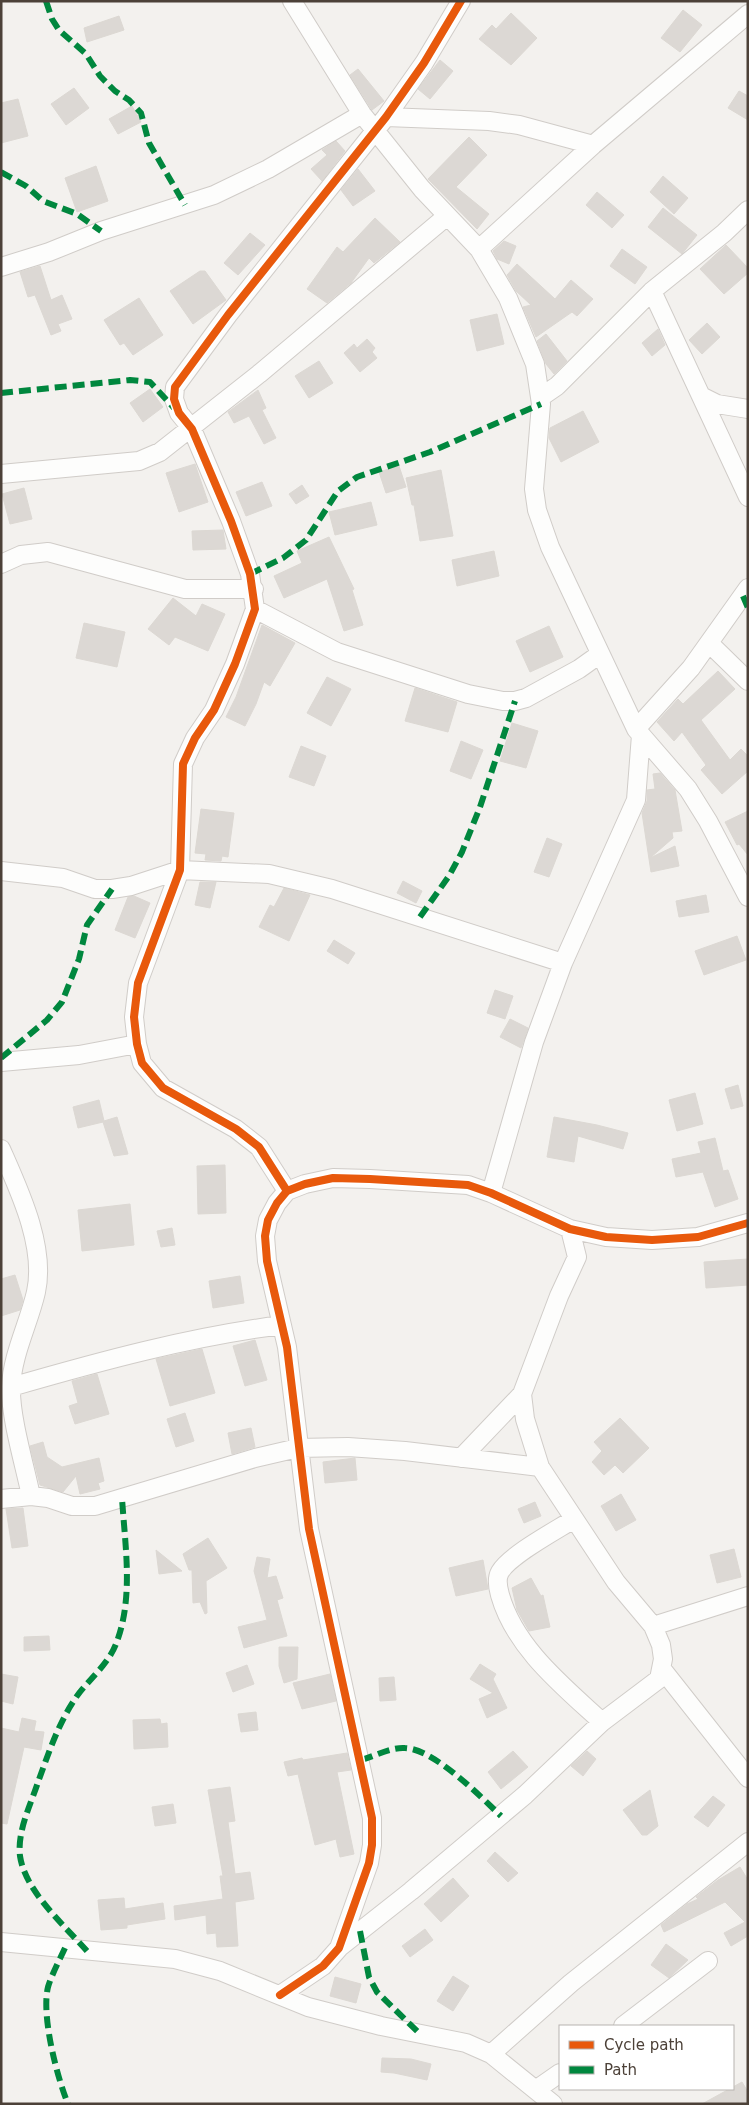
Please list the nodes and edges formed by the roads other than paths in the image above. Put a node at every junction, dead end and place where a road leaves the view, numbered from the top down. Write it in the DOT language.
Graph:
graph roads {
  1 [pos="292,1"];
  2 [pos="461,1"];
  3 [pos="748,14"];
  4 [pos="362,114"];
  5 [pos="386,117"];
  6 [pos="375,132"];
  7 [pos="593,145"];
  8 [pos="748,210"];
  9 [pos="447,216"];
  10 [pos="479,249"];
  11 [pos="1,267"];
  12 [pos="652,291"];
  13 [pos="701,396"];
  14 [pos="541,397"];
  15 [pos="748,410"];
  16 [pos="192,429"];
  17 [pos="1,474"];
  18 [pos="748,497"];
  19 [pos="1,564"];
  20 [pos="748,588"];
  21 [pos="254,589"];
  22 [pos="255,609"];
  23 [pos="710,644"];
  24 [pos="600,654"];
  25 [pos="748,680"];
  26 [pos="638,732"];
  27 [pos="180,870"];
  28 [pos="1,871"];
  29 [pos="748,896"];
  30 [pos="563,964"];
  31 [pos="136,1044"];
  32 [pos="1,1062"];
  33 [pos="1,1149"];
  34 [pos="287,1191"];
  35 [pos="491,1193"];
  36 [pos="748,1223"];
  37 [pos="570,1229"];
  38 [pos="606,1237"];
  39 [pos="577,1257"];
  40 [pos="282,1325"];
  41 [pos="11,1387"];
  42 [pos="522,1394"];
  43 [pos="298,1448"];
  44 [pos="460,1458"];
  45 [pos="540,1467"];
  46 [pos="31,1496"];
  47 [pos="1,1498"];
  48 [pos="574,1519"];
  49 [pos="748,1596"];
  50 [pos="653,1626"];
  51 [pos="662,1669"];
  52 [pos="602,1722"];
  53 [pos="748,1778"];
  54 [pos="748,1842"];
  55 [pos="1,1942"];
  56 [pos="339,1948"];
  57 [pos="708,1961"];
  58 [pos="280,1995"];
  59 [pos="624,2025"];
  60 [pos="491,2054"];
  61 [pos="559,2074"];
  62 [pos="537,2089"];
  63 [pos="552,2104"];
  1 -- 4 [label="street"];
  2 -- 5 [label="street"];
  3 -- 7 [label="street"];
  4 -- 6 [label="street"];
  4 -- 11 [label="street"];
  5 -- 6 [label="street"];
  5 -- 7 [label="street"];
  6 -- 9 [label="street"];
  6 -- 16 [label="street"];
  7 -- 10 [label="street"];
  8 -- 12 [label="street"];
  9 -- 10 [label="street"];
  9 -- 16 [label="street"];
  10 -- 14 [label="street"];
  12 -- 13 [label="street"];
  12 -- 14 [label="street"];
  13 -- 15 [label="street"];
  13 -- 18 [label="street"];
  14 -- 24 [label="street"];
  16 -- 17 [label="street"];
  16 -- 21 [label="street"];
  19 -- 21 [label="street"];
  20 -- 23 [label="street"];
  21 -- 22 [label="street"];
  22 -- 24 [label="street"];
  22 -- 27 [label="street"];
  23 -- 25 [label="street"];
  23 -- 26 [label="street"];
  24 -- 26 [label="street"];
  26 -- 29 [label="street"];
  26 -- 30 [label="street"];
  27 -- 28 [label="street"];
  27 -- 30 [label="street"];
  27 -- 31 [label="street"];
  30 -- 35 [label="street"];
  31 -- 32 [label="street"];
  31 -- 34 [label="street"];
  33 -- 41 [label="street"];
  34 -- 35 [label="street"];
  34 -- 40 [label="street"];
  35 -- 37 [label="street"];
  36 -- 38 [label="street"];
  37 -- 38 [label="street"];
  37 -- 39 [label="street"];
  38 -- 39 [label="street"];
  39 -- 42 [label="street"];
  40 -- 41 [label="street"];
  40 -- 43 [label="street"];
  41 -- 46 [label="street"];
  42 -- 44 [label="street"];
  42 -- 45 [label="street"];
  43 -- 44 [label="street"];
  43 -- 46 [label="street"];
  43 -- 56 [label="street"];
  44 -- 45 [label="street"];
  45 -- 48 [label="street"];
  46 -- 47 [label="street"];
  48 -- 50 [label="street"];
  48 -- 52 [label="street"];
  49 -- 50 [label="street"];
  50 -- 51 [label="street"];
  51 -- 52 [label="street"];
  51 -- 53 [label="street"];
  52 -- 56 [label="street"];
  54 -- 60 [label="street"];
  55 -- 58 [label="street"];
  56 -- 58 [label="street"];
  57 -- 59 [label="street"];
  58 -- 60 [label="street"];
  60 -- 62 [label="street"];
  61 -- 62 [label="street"];
  62 -- 63 [label="street"];
}
